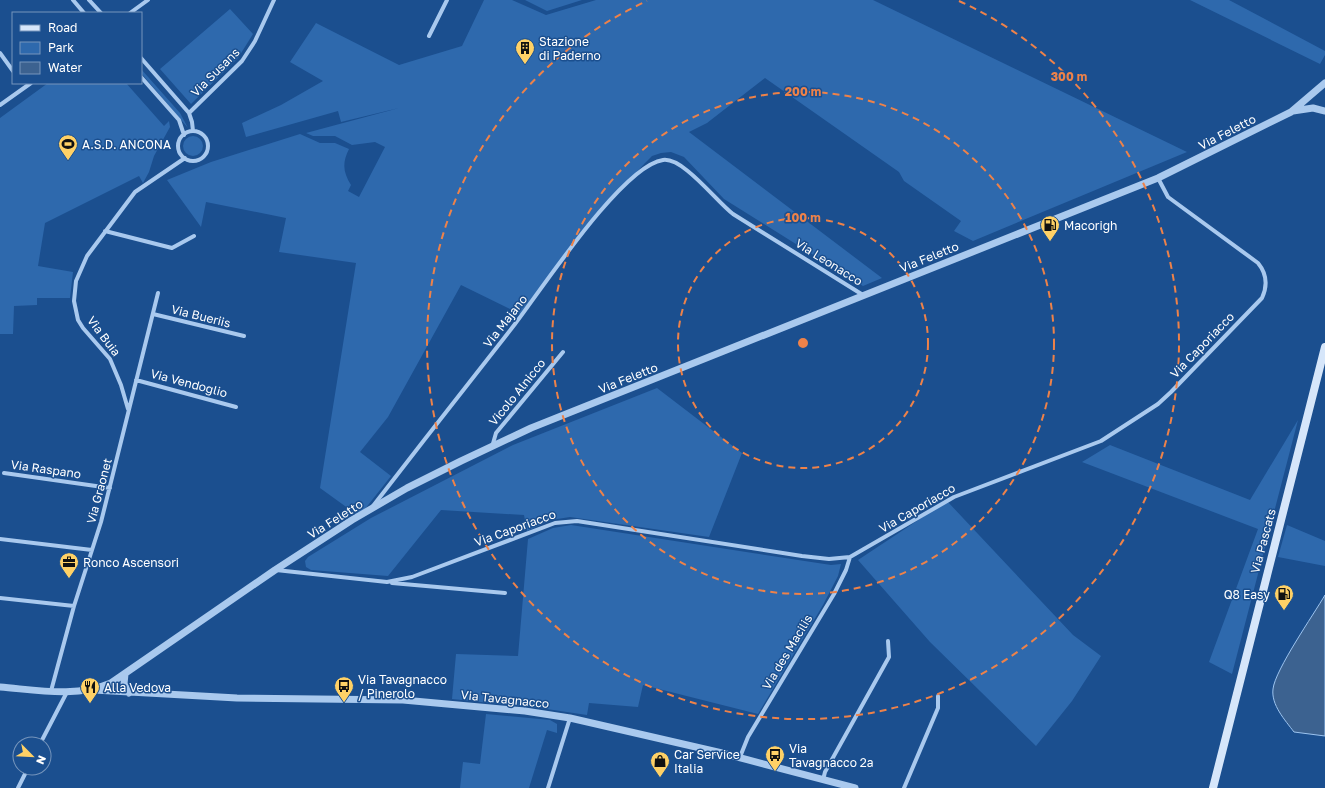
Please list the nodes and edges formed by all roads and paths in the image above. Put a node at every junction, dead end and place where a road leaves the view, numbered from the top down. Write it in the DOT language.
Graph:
graph roads {
  1 [pos="73,0"];
  2 [pos="89,0"];
  3 [pos="148,0"];
  4 [pos="274,0"];
  5 [pos="447,0"];
  6 [pos="83,12"];
  7 [pos="100,12"];
  8 [pos="131,12"];
  9 [pos="429,36"];
  10 [pos="0,53"];
  11 [pos="142,59"];
  12 [pos="12,70"];
  13 [pos="142,78"];
  14 [pos="1325,83"];
  15 [pos="23,84"];
  16 [pos="30,84"];
  17 [pos="26,87"];
  18 [pos="0,106"];
  19 [pos="1325,111"];
  20 [pos="189,112"];
  21 [pos="1291,112"];
  22 [pos="193,131"];
  23 [pos="184,135"];
  24 [pos="185,158"];
  25 [pos="669,160"];
  26 [pos="1158,178"];
  27 [pos="105,231"];
  28 [pos="194,236"];
  29 [pos="158,293"];
  30 [pos="863,295"];
  31 [pos="153,314"];
  32 [pos="244,336"];
  33 [pos="1325,347"];
  34 [pos="563,352"];
  35 [pos="136,380"];
  36 [pos="236,406"];
  37 [pos="128,411"];
  38 [pos="492,447"];
  39 [pos="4,473"];
  40 [pos="110,488"];
  41 [pos="369,511"];
  42 [pos="0,539"];
  43 [pos="92,550"];
  44 [pos="850,557"];
  45 [pos="275,570"];
  46 [pos="387,582"];
  47 [pos="505,593"];
  48 [pos="0,598"];
  49 [pos="74,606"];
  50 [pos="888,641"];
  51 [pos="125,674"];
  52 [pos="0,687"];
  53 [pos="92,690"];
  54 [pos="51,691"];
  55 [pos="67,692"];
  56 [pos="129,693"];
  57 [pos="938,696"];
  58 [pos="570,718"];
  59 [pos="44,736"];
  60 [pos="740,757"];
  61 [pos="24,776"];
  62 [pos="823,780"];
  63 [pos="18,788"];
  64 [pos="548,788"];
  65 [pos="855,788"];
  66 [pos="904,788"];
  67 [pos="1213,788"];
  1 -- 6 [label="street"];
  2 -- 7 [label="street"];
  3 -- 8 [label="street"];
  4 -- 20 [label="street, Via Susans"];
  5 -- 9 [label="street"];
  10 -- 12 [label="street"];
  11 -- 20 [label="street"];
  13 -- 23 [label="street"];
  14 -- 21 [label="street, Via Feletto"];
  15 -- 17 [label="street"];
  16 -- 17 [label="street"];
  17 -- 18 [label="street"];
  19 -- 21 [label="street, Via Feletto"];
  20 -- 22 [label="street"];
  21 -- 26 [label="street, Via Feletto"];
  22 -- 23 [label="street"];
  22 -- 24 [label="street"];
  23 -- 24 [label="street"];
  24 -- 27 [label="street, Via Buia"];
  25 -- 30 [label="street, Via Leonacco"];
  25 -- 41 [label="street, Via Majano"];
  26 -- 30 [label="street, Via Feletto"];
  26 -- 44 [label="street, Via Caporiacco"];
  27 -- 28 [label="street"];
  27 -- 37 [label="street, Via Buia"];
  29 -- 31 [label="street, Via Graonet"];
  30 -- 38 [label="street, Via Feletto"];
  31 -- 32 [label="street, Via Bueriis"];
  31 -- 35 [label="street, Via Graonet"];
  33 -- 67 [label="main road, Via Pascats"];
  34 -- 38 [label="street, Vicolo Alnicco"];
  35 -- 36 [label="street, Via Vendoglio"];
  35 -- 37 [label="street, Via Graonet"];
  37 -- 40 [label="street, Via Graonet"];
  38 -- 41 [label="street, Via Feletto"];
  39 -- 40 [label="street, Via Raspano"];
  40 -- 43 [label="street, Via Graonet"];
  41 -- 45 [label="street, Via Feletto"];
  42 -- 43 [label="street"];
  43 -- 49 [label="street, Via Graonet"];
  44 -- 46 [label="street, Via Caporiacco"];
  44 -- 60 [label="street, Via des Macilis"];
  45 -- 46 [label="street, Via Caporiacco"];
  45 -- 51 [label="street, Via Feletto"];
  46 -- 47 [label="street, Via Caporiacco"];
  48 -- 49 [label="street"];
  49 -- 54 [label="street, Via Graonet"];
  50 -- 62 [label="street"];
  51 -- 53 [label="street, Via Feletto"];
  51 -- 56 [label="street"];
  52 -- 54 [label="street, Via Feletto"];
  53 -- 55 [label="street, Via Feletto"];
  53 -- 56 [label="street, Via Tavagnacco"];
  54 -- 55 [label="street, Via Feletto"];
  55 -- 59 [label="street"];
  56 -- 58 [label="street, Via Tavagnacco"];
  57 -- 66 [label="street"];
  58 -- 60 [label="street, Via Tavagnacco"];
  58 -- 64 [label="street"];
  60 -- 62 [label="street, Via Tavagnacco"];
  61 -- 63 [label="street"];
  62 -- 65 [label="street, Via Tavagnacco"];
}
